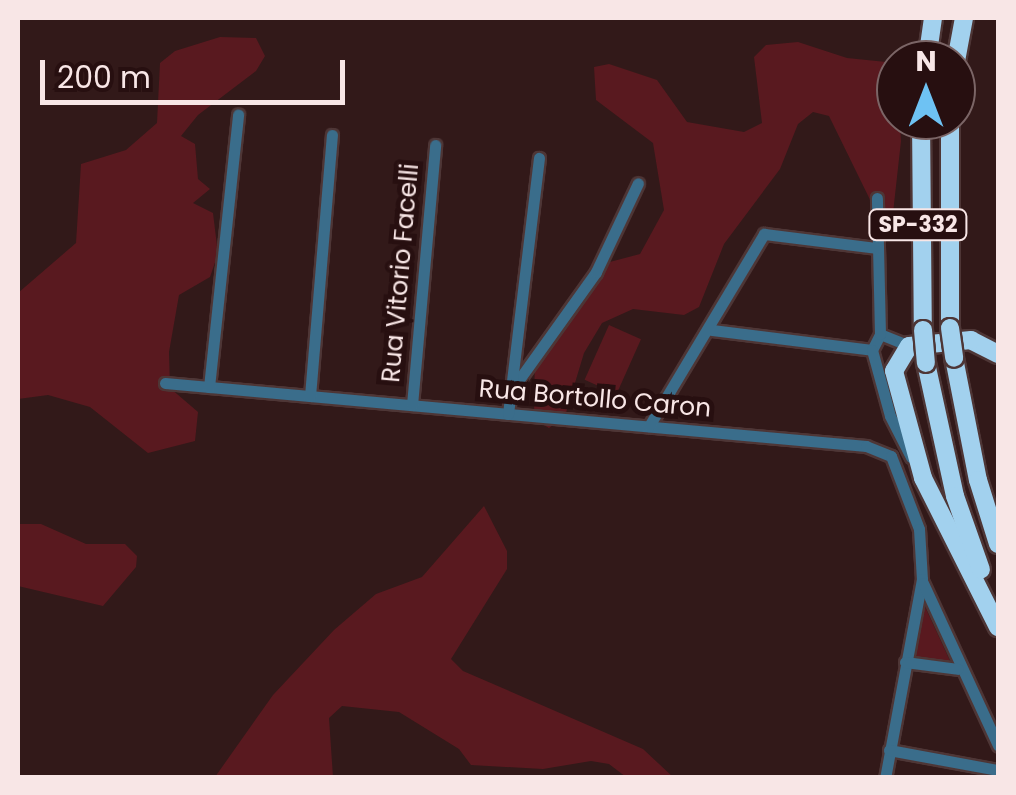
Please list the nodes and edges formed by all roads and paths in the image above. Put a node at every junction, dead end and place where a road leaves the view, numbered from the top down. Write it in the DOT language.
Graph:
graph roads {
  1 [pos="238,115"];
  2 [pos="332,135"];
  3 [pos="921,140"];
  4 [pos="950,140"];
  5 [pos="436,145"];
  6 [pos="538,158"];
  7 [pos="638,183"];
  8 [pos="876,198"];
  9 [pos="876,248"];
  10 [pos="712,330"];
  11 [pos="880,334"];
  12 [pos="909,346"];
  13 [pos="872,350"];
  14 [pos="998,354"];
  15 [pos="165,383"];
  16 [pos="209,387"];
  17 [pos="511,390"];
  18 [pos="310,396"];
  19 [pos="412,405"];
  20 [pos="508,414"];
  21 [pos="650,426"];
  22 [pos="923,478"];
  23 [pos="998,544"];
  24 [pos="922,579"];
  25 [pos="998,623"];
  26 [pos="905,662"];
  27 [pos="958,669"];
  28 [pos="998,744"];
  29 [pos="889,750"];
  30 [pos="998,770"];
  31 [pos="884,778"];
  1 -- 16 [label="street"];
  2 -- 18 [label="street"];
  3 -- 25 [label="highway, SP-332, bridge"];
  4 -- 23 [label="highway, SP-332, bridge"];
  5 -- 19 [label="street, Rua Vitorio Facelli"];
  6 -- 17 [label="street"];
  7 -- 17 [label="street"];
  8 -- 9 [label="street"];
  9 -- 10 [label="street"];
  9 -- 11 [label="street"];
  10 -- 13 [label="street"];
  10 -- 21 [label="street"];
  11 -- 12 [label="street"];
  11 -- 13 [label="street"];
  12 -- 14 [label="highway"];
  12 -- 22 [label="highway"];
  13 -- 22 [label="street"];
  15 -- 16 [label="street, Rua Bortollo Caron"];
  16 -- 18 [label="street, Rua Bortollo Caron"];
  17 -- 20 [label="street"];
  18 -- 19 [label="street, Rua Bortollo Caron"];
  19 -- 20 [label="street, Rua Bortollo Caron"];
  20 -- 21 [label="street, Rua Bortollo Caron"];
  21 -- 24 [label="street, Rua Bortollo Caron"];
  22 -- 25 [label="highway"];
  24 -- 26 [label="street"];
  24 -- 27 [label="street"];
  26 -- 27 [label="street"];
  26 -- 29 [label="street"];
  27 -- 28 [label="street"];
  29 -- 30 [label="street"];
  29 -- 31 [label="street"];
}
